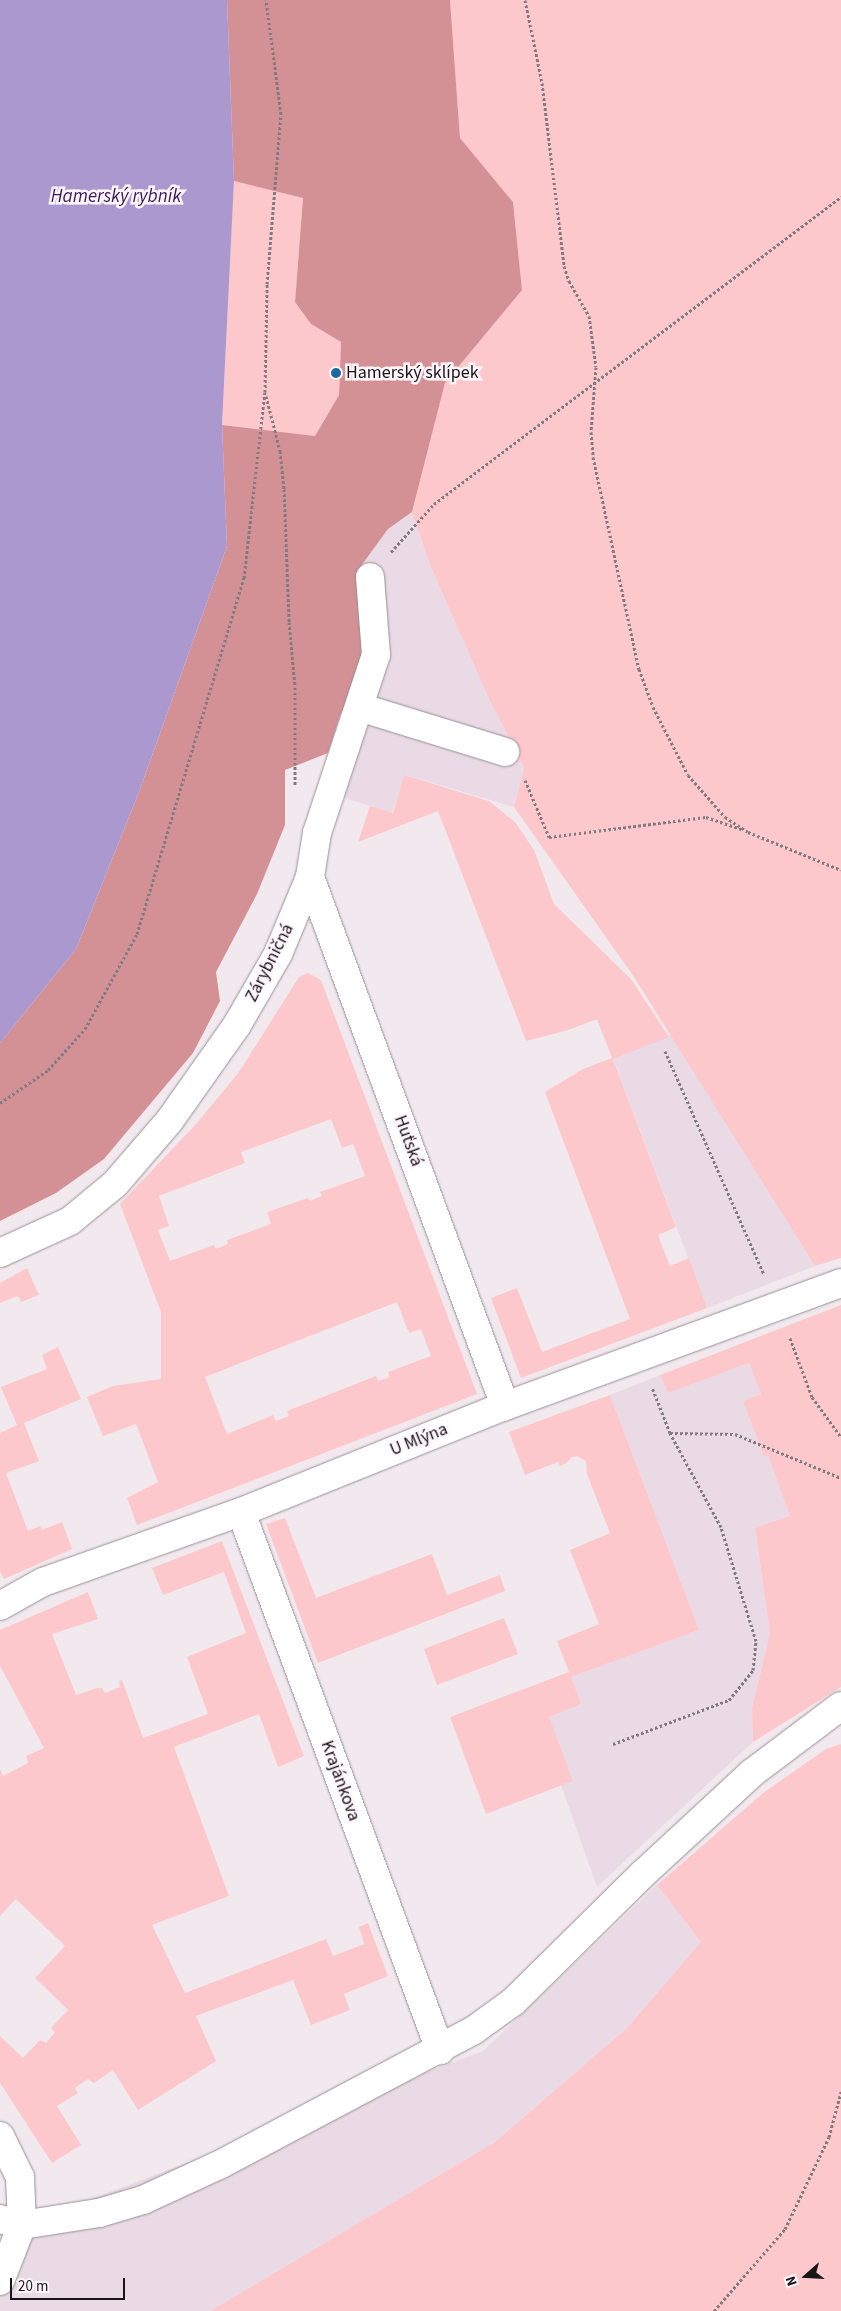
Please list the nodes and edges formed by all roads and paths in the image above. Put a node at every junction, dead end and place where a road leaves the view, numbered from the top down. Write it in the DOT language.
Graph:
graph roads {
  1 [pos="266,0"];
  2 [pos="525,0"];
  3 [pos="841,197"];
  4 [pos="593,383"];
  5 [pos="265,392"];
  6 [pos="370,577"];
  7 [pos="359,707"];
  8 [pos="505,752"];
  9 [pos="295,788"];
  10 [pos="748,832"];
  11 [pos="841,870"];
  12 [pos="310,877"];
  13 [pos="665,1051"];
  14 [pos="0,1103"];
  15 [pos="0,1253"];
  16 [pos="841,1283"];
  17 [pos="777,1306"];
  18 [pos="792,1343"];
  19 [pos="641,1356"];
  20 [pos="505,1406"];
  21 [pos="670,1433"];
  22 [pos="841,1437"];
  23 [pos="841,1478"];
  24 [pos="241,1512"];
  25 [pos="0,1606"];
  26 [pos="841,1706"];
  27 [pos="613,1744"];
  28 [pos="440,2050"];
  29 [pos="841,2092"];
  30 [pos="0,2136"];
  31 [pos="11,2222"];
  32 [pos="0,2281"];
  33 [pos="714,2311"];
  1 -- 5 [label="path"];
  2 -- 4 [label="path"];
  3 -- 4 [label="path"];
  4 -- 6 [label="path"];
  4 -- 10 [label="path"];
  5 -- 9 [label="path"];
  5 -- 14 [label="path"];
  6 -- 7 [label="street, Zárybničná"];
  7 -- 8 [label="street"];
  7 -- 12 [label="street, Zárybničná"];
  8 -- 10 [label="path"];
  10 -- 11 [label="path"];
  12 -- 15 [label="street, Zárybničná"];
  12 -- 20 [label="street, Huťská"];
  13 -- 17 [label="path"];
  16 -- 17 [label="street, U Mlýna"];
  17 -- 19 [label="street, U Mlýna"];
  18 -- 22 [label="path"];
  19 -- 20 [label="street, U Mlýna"];
  19 -- 21 [label="path"];
  20 -- 24 [label="street, U Mlýna"];
  21 -- 23 [label="path"];
  21 -- 27 [label="path"];
  24 -- 25 [label="street, U Mlýna"];
  24 -- 28 [label="street, Krajánkova"];
  26 -- 28 [label="street"];
  28 -- 31 [label="street"];
  29 -- 33 [label="path"];
  30 -- 31 [label="street"];
  31 -- 32 [label="street"];
}
